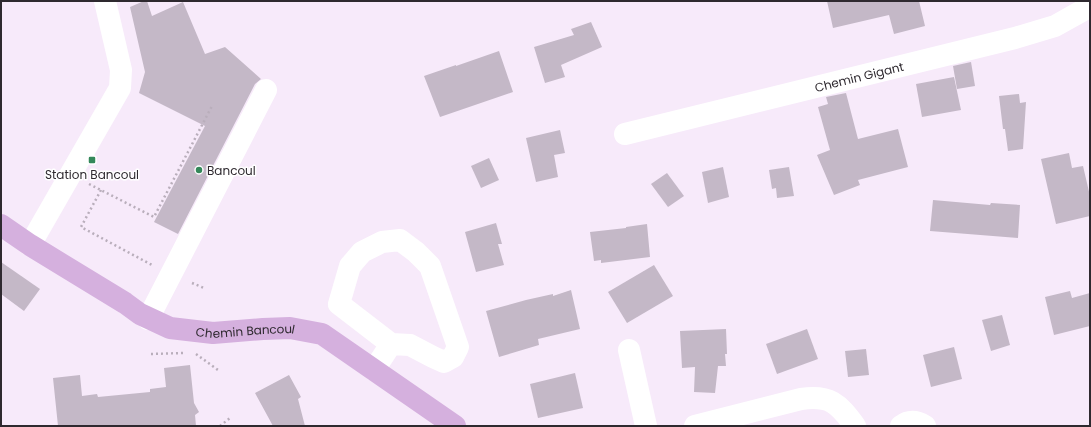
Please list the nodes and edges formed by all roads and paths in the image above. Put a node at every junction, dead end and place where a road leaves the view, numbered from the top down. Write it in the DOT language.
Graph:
graph roads {
  1 [pos="105,1"];
  2 [pos="1090,10"];
  3 [pos="266,90"];
  4 [pos="212,106"];
  5 [pos="625,134"];
  6 [pos="92,178"];
  7 [pos="100,190"];
  8 [pos="1,225"];
  9 [pos="30,245"];
  10 [pos="171,273"];
  11 [pos="204,288"];
  12 [pos="148,318"];
  13 [pos="391,344"];
  14 [pos="629,350"];
  15 [pos="188,353"];
  16 [pos="195,353"];
  17 [pos="151,354"];
  18 [pos="218,370"];
  19 [pos="374,370"];
  20 [pos="230,418"];
  21 [pos="220,426"];
  22 [pos="455,426"];
  23 [pos="646,426"];
  24 [pos="695,426"];
  25 [pos="855,426"];
  26 [pos="901,426"];
  27 [pos="925,426"];
  1 -- 9 [label="street"];
  2 -- 5 [label="street, Chemin Gigant"];
  3 -- 10 [label="street"];
  4 -- 7 [label="path"];
  6 -- 7 [label="path"];
  7 -- 10 [label="path"];
  8 -- 9 [label="main road, Chemin Bancoul"];
  9 -- 12 [label="main road, Chemin Bancoul"];
  10 -- 11 [label="path"];
  10 -- 12 [label="street"];
  12 -- 19 [label="main road, Chemin Bancoul"];
  13 -- 13 [label="street"];
  13 -- 19 [label="street"];
  14 -- 23 [label="street"];
  15 -- 17 [label="path, Chemin Bancoul"];
  16 -- 18 [label="path, Chemin Bancoul"];
  19 -- 22 [label="main road, Chemin Bancoul"];
  20 -- 21 [label="path"];
  24 -- 25 [label="street"];
  26 -- 27 [label="street"];
}
